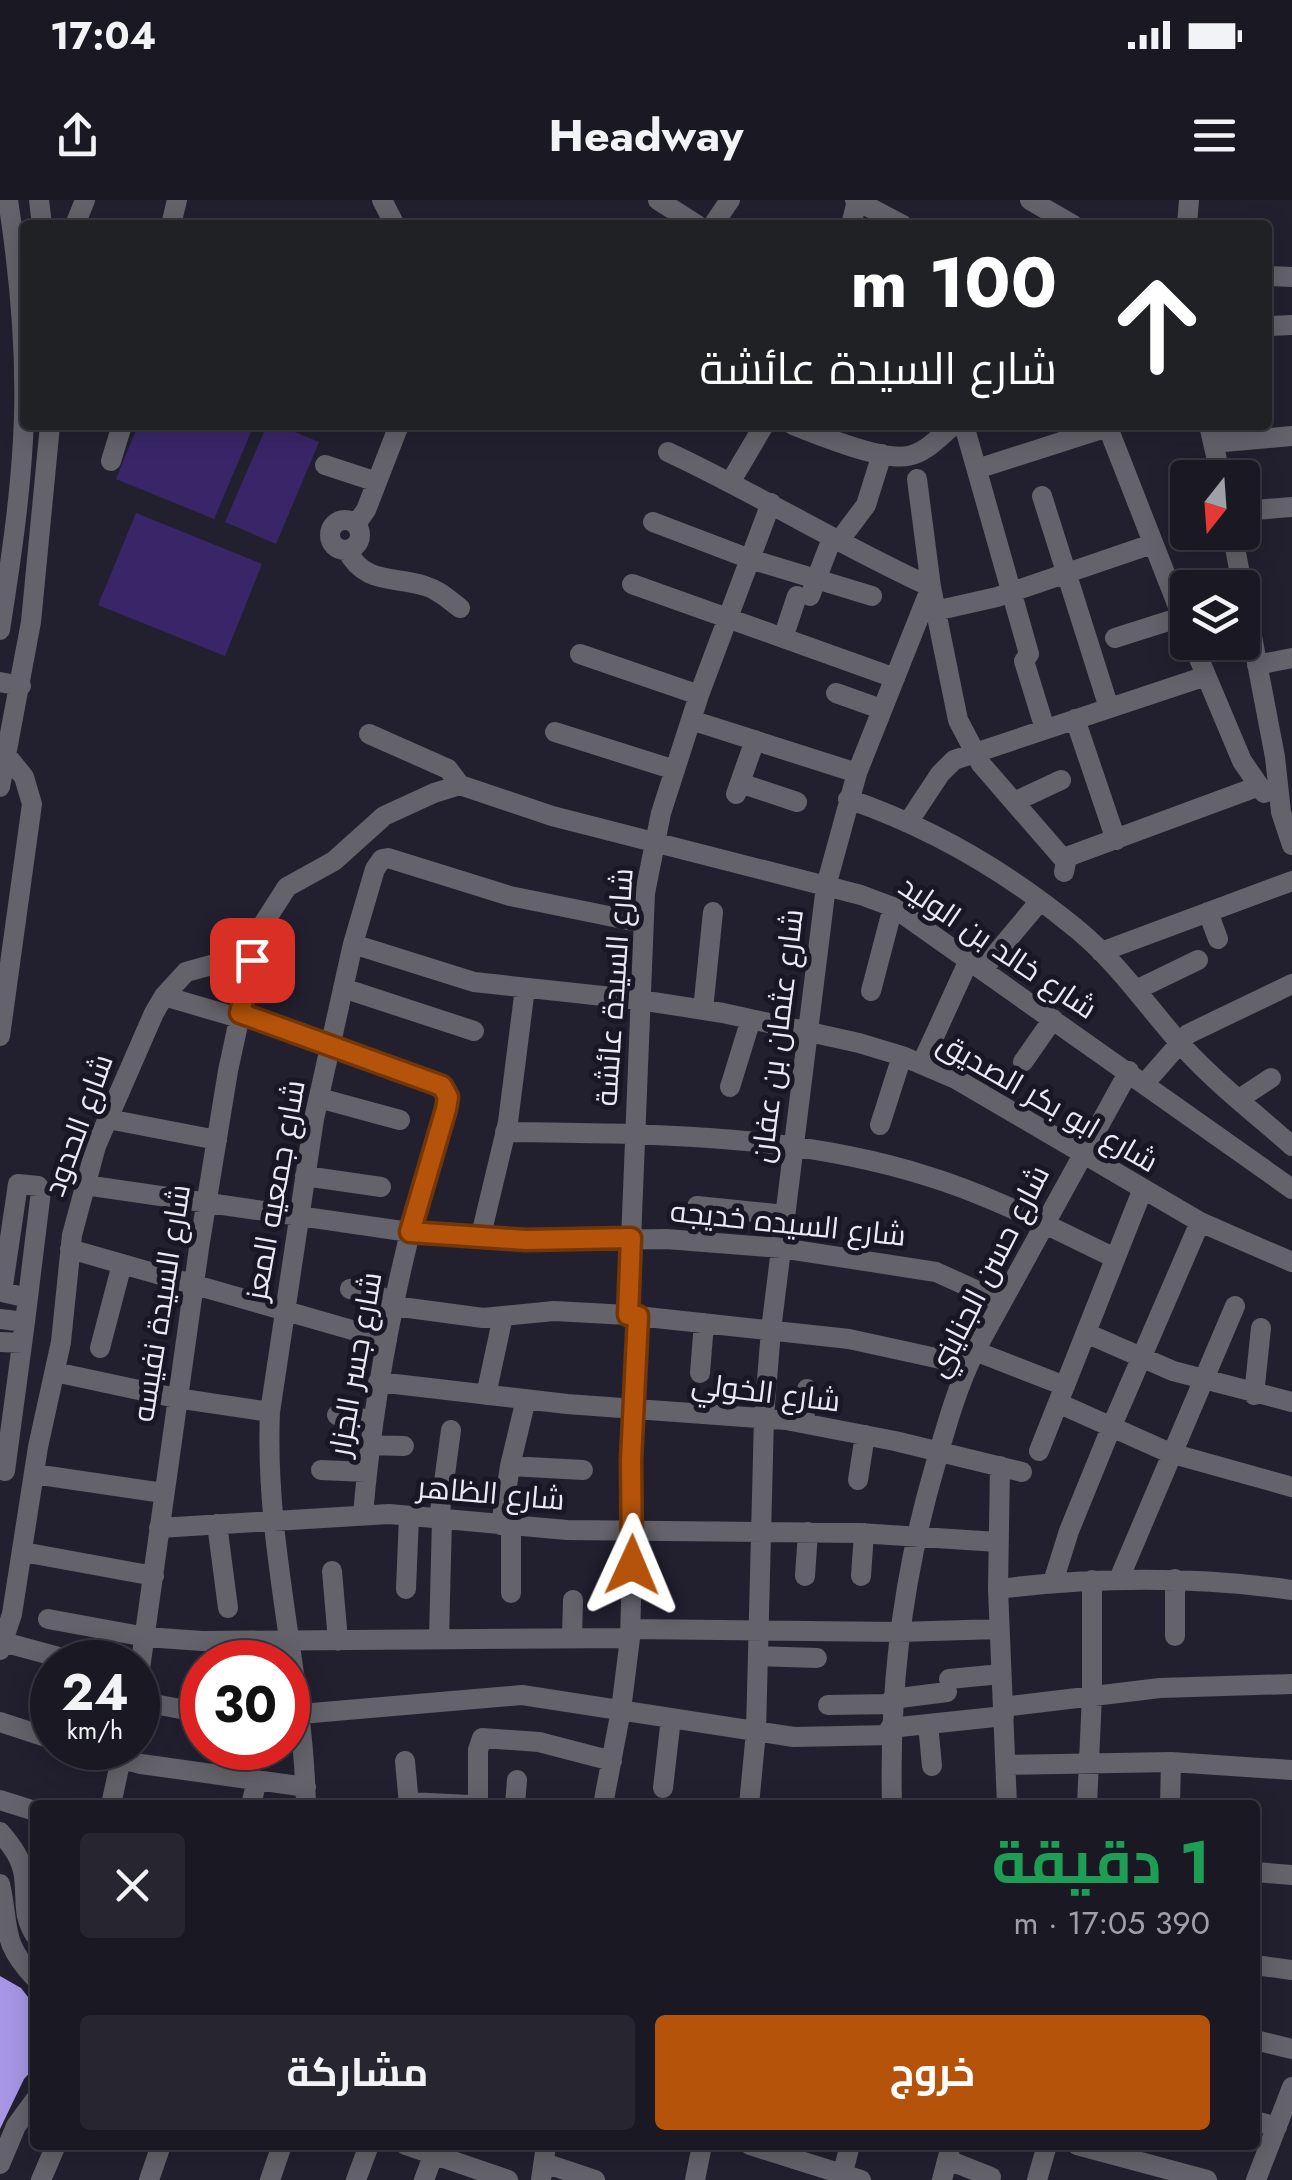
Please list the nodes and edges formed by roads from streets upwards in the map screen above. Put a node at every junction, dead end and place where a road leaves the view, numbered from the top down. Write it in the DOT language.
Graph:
graph roads {
  1 [pos="8,200"];
  2 [pos="658,200"];
  3 [pos="856,200"];
  4 [pos="1030,200"];
  5 [pos="689,220"];
  6 [pos="894,220"];
  7 [pos="1065,220"];
  8 [pos="20,313"];
  9 [pos="22,430"];
  10 [pos="50,430"];
  11 [pos="120,430"];
  12 [pos="398,430"];
  13 [pos="761,430"];
  14 [pos="808,430"];
  15 [pos="949,430"];
  16 [pos="956,430"];
  17 [pos="1095,430"];
  18 [pos="1109,430"];
  19 [pos="1211,434"];
  20 [pos="1292,436"];
  21 [pos="668,452"];
  22 [pos="882,454"];
  23 [pos="1216,460"];
  24 [pos="111,461"];
  25 [pos="325,464"];
  26 [pos="977,469"];
  27 [pos="917,479"];
  28 [pos="731,481"];
  29 [pos="377,482"];
  30 [pos="1042,496"];
  31 [pos="771,503"];
  32 [pos="1292,507"];
  33 [pos="1260,510"];
  34 [pos="653,522"];
  35 [pos="835,540"];
  36 [pos="1152,544"];
  37 [pos="1235,550"];
  38 [pos="750,559"];
  39 [pos="1068,573"];
  40 [pos="4,574"];
  41 [pos="632,584"];
  42 [pos="931,588"];
  43 [pos="1170,589"];
  44 [pos="808,590"];
  45 [pos="1013,592"];
  46 [pos="872,596"];
  47 [pos="460,608"];
  48 [pos="935,611"];
  49 [pos="727,618"];
  50 [pos="1170,627"];
  51 [pos="0,630"];
  52 [pos="783,638"];
  53 [pos="1115,638"];
  54 [pos="580,654"];
  55 [pos="1292,658"];
  56 [pos="1199,660"];
  57 [pos="1257,665"];
  58 [pos="1206,676"];
  59 [pos="895,678"];
  60 [pos="0,682"];
  61 [pos="22,686"];
  62 [pos="836,694"];
  63 [pos="699,695"];
  64 [pos="1109,708"];
  65 [pos="881,709"];
  66 [pos="1075,719"];
  67 [pos="691,720"];
  68 [pos="1045,729"];
  69 [pos="555,732"];
  70 [pos="369,734"];
  71 [pos="755,740"];
  72 [pos="973,752"];
  73 [pos="7,756"];
  74 [pos="675,770"];
  75 [pos="857,772"];
  76 [pos="1060,780"];
  77 [pos="460,785"];
  78 [pos="1259,786"];
  79 [pos="0,787"];
  80 [pos="848,799"];
  81 [pos="798,802"];
  82 [pos="1014,802"];
  83 [pos="909,821"];
  84 [pos="1288,826"];
  85 [pos="1116,840"];
  86 [pos="656,842"];
  87 [pos="1292,881"];
  88 [pos="826,886"];
  89 [pos="1040,901"];
  90 [pos="893,907"];
  91 [pos="714,912"];
  92 [pos="1208,912"];
  93 [pos="643,923"];
  94 [pos="257,934"];
  95 [pos="1218,939"];
  96 [pos="353,944"];
  97 [pos="1100,952"];
  98 [pos="1198,960"];
  99 [pos="976,965"];
  100 [pos="1292,984"];
  101 [pos="342,988"];
  102 [pos="525,988"];
  103 [pos="1136,990"];
  104 [pos="871,991"];
  105 [pos="164,996"];
  106 [pos="640,1000"];
  107 [pos="703,1010"];
  108 [pos="240,1015"];
  109 [pos="750,1019"];
  110 [pos="1054,1019"];
  111 [pos="474,1031"];
  112 [pos="808,1031"];
  113 [pos="0,1036"];
  114 [pos="1179,1042"];
  115 [pos="332,1046"];
  116 [pos="912,1060"];
  117 [pos="1024,1062"];
  118 [pos="1137,1077"];
  119 [pos="1271,1078"];
  120 [pos="730,1087"];
  121 [pos="319,1098"];
  122 [pos="1239,1099"];
  123 [pos="108,1119"];
  124 [pos="400,1120"];
  125 [pos="880,1124"];
  126 [pos="506,1132"];
  127 [pos="635,1134"];
  128 [pos="218,1140"];
  129 [pos="1292,1146"];
  130 [pos="794,1148"];
  131 [pos="1082,1156"];
  132 [pos="304,1176"];
  133 [pos="84,1185"];
  134 [pos="381,1187"];
  135 [pos="1292,1190"];
  136 [pos="1142,1191"];
  137 [pos="206,1204"];
  138 [pos="698,1206"];
  139 [pos="786,1215"];
  140 [pos="298,1217"];
  141 [pos="1200,1222"];
  142 [pos="1044,1224"];
  143 [pos="410,1232"];
  144 [pos="480,1238"];
  145 [pos="631,1238"];
  146 [pos="781,1248"];
  147 [pos="70,1249"];
  148 [pos="1115,1258"];
  149 [pos="1292,1261"];
  150 [pos="122,1264"];
  151 [pos="193,1285"];
  152 [pos="350,1290"];
  153 [pos="28,1298"];
  154 [pos="1002,1302"];
  155 [pos="394,1304"];
  156 [pos="1235,1306"];
  157 [pos="284,1311"];
  158 [pos="633,1315"];
  159 [pos="503,1316"];
  160 [pos="0,1319"];
  161 [pos="25,1322"];
  162 [pos="704,1323"];
  163 [pos="1261,1328"];
  164 [pos="772,1330"];
  165 [pos="1086,1332"];
  166 [pos="386,1340"];
  167 [pos="0,1342"];
  168 [pos="22,1343"];
  169 [pos="100,1348"];
  170 [pos="971,1358"];
  171 [pos="1140,1358"];
  172 [pos="55,1372"];
  173 [pos="700,1372"];
  174 [pos="1203,1381"];
  175 [pos="378,1382"];
  176 [pos="807,1389"];
  177 [pos="1061,1394"];
  178 [pos="486,1395"];
  179 [pos="1254,1395"];
  180 [pos="176,1398"];
  181 [pos="526,1399"];
  182 [pos="1292,1402"];
  183 [pos="633,1408"];
  184 [pos="6,1412"];
  185 [pos="270,1412"];
  186 [pos="337,1415"];
  187 [pos="764,1417"];
  188 [pos="372,1420"];
  189 [pos="804,1423"];
  190 [pos="1111,1428"];
  191 [pos="451,1430"];
  192 [pos="865,1435"];
  193 [pos="369,1445"];
  194 [pos="404,1446"];
  195 [pos="1039,1451"];
  196 [pos="938,1452"];
  197 [pos="1170,1453"];
  198 [pos="510,1466"];
  199 [pos="1000,1466"];
  200 [pos="320,1470"];
  201 [pos="583,1470"];
  202 [pos="5,1471"];
  203 [pos="366,1472"];
  204 [pos="1022,1472"];
  205 [pos="34,1474"];
  206 [pos="858,1480"];
  207 [pos="1292,1488"];
  208 [pos="163,1492"];
  209 [pos="362,1514"];
  210 [pos="409,1516"];
  211 [pos="274,1520"];
  212 [pos="440,1520"];
  213 [pos="218,1524"];
  214 [pos="506,1526"];
  215 [pos="159,1528"];
  216 [pos="634,1532"];
  217 [pos="760,1532"];
  218 [pos="808,1532"];
  219 [pos="864,1533"];
  220 [pos="915,1536"];
  221 [pos="998,1542"];
  222 [pos="23,1552"];
  223 [pos="332,1571"];
  224 [pos="154,1576"];
  225 [pos="806,1576"];
  226 [pos="861,1576"];
  227 [pos="1118,1579"];
  228 [pos="1175,1579"];
  229 [pos="1092,1580"];
  230 [pos="1053,1582"];
  231 [pos="406,1589"];
  232 [pos="998,1589"];
  233 [pos="1292,1590"];
  234 [pos="511,1593"];
  235 [pos="573,1600"];
  236 [pos="228,1608"];
  237 [pos="48,1619"];
  238 [pos="999,1628"];
  239 [pos="759,1630"];
  240 [pos="899,1632"];
  241 [pos="630,1634"];
  242 [pos="1175,1636"];
  243 [pos="146,1637"];
  244 [pos="439,1638"];
  245 [pos="572,1638"];
  246 [pos="145,1640"];
  247 [pos="218,1640"];
  248 [pos="289,1640"];
  249 [pos="338,1642"];
  250 [pos="310,1643"];
  251 [pos="2,1646"];
  252 [pos="30,1652"];
  253 [pos="758,1656"];
  254 [pos="817,1658"];
  255 [pos="1001,1674"];
  256 [pos="1292,1684"];
  257 [pos="1092,1695"];
  258 [pos="892,1702"];
  259 [pos="828,1704"];
  260 [pos="621,1710"];
  261 [pos="1003,1711"];
  262 [pos="310,1713"];
  263 [pos="671,1718"];
  264 [pos="0,1722"];
  265 [pos="928,1724"];
  266 [pos="30,1731"];
  267 [pos="890,1731"];
  268 [pos="756,1732"];
  269 [pos="612,1760"];
  270 [pos="160,1761"];
  271 [pos="405,1761"];
  272 [pos="1171,1762"];
  273 [pos="1090,1764"];
  274 [pos="1008,1765"];
  275 [pos="932,1766"];
  276 [pos="119,1770"];
  277 [pos="302,1770"];
  278 [pos="1292,1770"];
  279 [pos="257,1780"];
  280 [pos="517,1780"];
  281 [pos="663,1788"];
  282 [pos="306,1796"];
  283 [pos="0,1800"];
  284 [pos="112,1800"];
  285 [pos="252,1800"];
  286 [pos="409,1800"];
  287 [pos="474,1800"];
  288 [pos="515,1800"];
  289 [pos="604,1800"];
  290 [pos="749,1800"];
  291 [pos="892,1800"];
  292 [pos="1008,1800"];
  293 [pos="1088,1800"];
  294 [pos="1170,1800"];
  295 [pos="30,1809"];
  296 [pos="0,1832"];
  297 [pos="1260,1872"];
  298 [pos="1292,1875"];
  299 [pos="30,1881"];
  300 [pos="0,1884"];
  301 [pos="30,1927"];
  302 [pos="1260,1966"];
  303 [pos="1292,1970"];
  304 [pos="30,1972"];
  305 [pos="1260,2041"];
  306 [pos="1292,2049"];
  307 [pos="1292,2087"];
  308 [pos="30,2107"];
  309 [pos="1260,2122"];
  310 [pos="1278,2127"];
  311 [pos="54,2150"];
  312 [pos="159,2150"];
  313 [pos="280,2150"];
  314 [pos="367,2150"];
  315 [pos="435,2150"];
  316 [pos="701,2150"];
  317 [pos="850,2150"];
  318 [pos="1045,2150"];
  319 [pos="1091,2150"];
  320 [pos="789,2151"];
  321 [pos="947,2162"];
  322 [pos="544,2163"];
  323 [pos="0,2164"];
  324 [pos="1157,2174"];
  325 [pos="992,2177"];
  326 [pos="848,2178"];
  327 [pos="41,2180"];
  328 [pos="149,2180"];
  329 [pos="270,2180"];
  330 [pos="356,2180"];
  331 [pos="424,2180"];
  332 [pos="508,2180"];
  333 [pos="595,2180"];
  334 [pos="695,2180"];
  335 [pos="1037,2180"];
  336 [pos="1207,2180"];
  337 [pos="1256,2180"];
  1 -- 8 [label="street"];
  2 -- 5 [label="street"];
  3 -- 6 [label="street"];
  4 -- 7 [label="street"];
  9 -- 40 [label="street"];
  10 -- 61 [label="street"];
  11 -- 24 [label="street"];
  12 -- 29 [label="street"];
  13 -- 28 [label="street"];
  14 -- 22 [label="street"];
  15 -- 22 [label="street"];
  16 -- 26 [label="street"];
  17 -- 26 [label="street"];
  18 -- 36 [label="street"];
  19 -- 20 [label="street"];
  19 -- 23 [label="street"];
  21 -- 28 [label="street"];
  22 -- 35 [label="street"];
  25 -- 29 [label="street"];
  26 -- 45 [label="street"];
  27 -- 42 [label="street"];
  28 -- 31 [label="street"];
  29 -- 47 [label="street"];
  30 -- 39 [label="street"];
  31 -- 35 [label="street"];
  31 -- 38 [label="street, شارع السيدة عائشة"];
  32 -- 33 [label="street"];
  34 -- 38 [label="street"];
  35 -- 42 [label="street"];
  35 -- 44 [label="street"];
  36 -- 39 [label="street"];
  36 -- 43 [label="street"];
  37 -- 57 [label="street"];
  38 -- 44 [label="street"];
  38 -- 49 [label="street, شارع السيدة عائشة"];
  39 -- 45 [label="street"];
  39 -- 64 [label="street"];
  40 -- 51 [label="street"];
  41 -- 49 [label="street"];
  42 -- 48 [label="street"];
  42 -- 59 [label="street, شارع عثمان بن عفان"];
  44 -- 46 [label="street"];
  44 -- 52 [label="street"];
  45 -- 48 [label="street"];
  45 -- 68 [label="street"];
  48 -- 72 [label="street"];
  49 -- 52 [label="street"];
  49 -- 63 [label="street, شارع السيدة عائشة"];
  50 -- 53 [label="street"];
  52 -- 59 [label="street"];
  54 -- 63 [label="street"];
  55 -- 57 [label="street"];
  56 -- 58 [label="street"];
  57 -- 84 [label="street"];
  58 -- 64 [label="street"];
  58 -- 78 [label="street"];
  59 -- 65 [label="street, شارع عثمان بن عفان"];
  60 -- 61 [label="street"];
  61 -- 73 [label="street"];
  62 -- 65 [label="street"];
  63 -- 67 [label="street, شارع السيدة عائشة"];
  64 -- 66 [label="street"];
  65 -- 75 [label="street, شارع عثمان بن عفان"];
  66 -- 68 [label="street"];
  66 -- 85 [label="street"];
  67 -- 71 [label="street"];
  67 -- 74 [label="street, شارع السيدة عائشة"];
  68 -- 72 [label="street"];
  69 -- 74 [label="street"];
  70 -- 77 [label="street, شارع خالد بن الوليد"];
  71 -- 75 [label="street"];
  71 -- 81 [label="street"];
  72 -- 82 [label="street"];
  72 -- 83 [label="street"];
  73 -- 79 [label="street"];
  73 -- 113 [label="street"];
  74 -- 86 [label="street, شارع السيدة عائشة"];
  75 -- 80 [label="street, شارع عثمان بن عفان"];
  76 -- 82 [label="street"];
  77 -- 86 [label="street, شارع خالد بن الوليد"];
  77 -- 94 [label="street, شارع الحدود"];
  78 -- 84 [label="street"];
  78 -- 85 [label="street"];
  80 -- 83 [label="street"];
  80 -- 88 [label="street, شارع عثمان بن عفان"];
  82 -- 85 [label="street"];
  83 -- 89 [label="street"];
  86 -- 88 [label="street, شارع خالد بن الوليد"];
  86 -- 93 [label="street, شارع السيدة عائشة"];
  87 -- 92 [label="street"];
  88 -- 90 [label="street, شارع خالد بن الوليد"];
  88 -- 112 [label="street, شارع عثمان بن عفان"];
  89 -- 97 [label="street"];
  89 -- 99 [label="street"];
  90 -- 99 [label="street, شارع خالد بن الوليد"];
  90 -- 104 [label="street"];
  91 -- 107 [label="street"];
  92 -- 95 [label="street"];
  92 -- 97 [label="street"];
  93 -- 96 [label="street, شارع جمعيه المعز"];
  93 -- 106 [label="street, شارع السيدة عائشة"];
  94 -- 105 [label="street, شارع الحدود"];
  94 -- 108 [label="street, شارع السيدة نفيسه"];
  96 -- 101 [label="street, شارع جمعيه المعز"];
  96 -- 102 [label="street, شارع ابو بكر الصديق"];
  97 -- 103 [label="street"];
  98 -- 103 [label="street"];
  99 -- 110 [label="street, شارع خالد بن الوليد"];
  99 -- 116 [label="street"];
  100 -- 114 [label="street, شارع حسن الجنايني"];
  101 -- 111 [label="street"];
  101 -- 115 [label="street, شارع جمعيه المعز"];
  102 -- 106 [label="street, شارع ابو بكر الصديق"];
  102 -- 126 [label="street"];
  103 -- 114 [label="street"];
  105 -- 108 [label="street, شارع جسر الجزار"];
  105 -- 123 [label="street, شارع الحدود"];
  106 -- 107 [label="street, شارع ابو بكر الصديق"];
  106 -- 127 [label="street, شارع السيدة عائشة"];
  107 -- 109 [label="street, شارع ابو بكر الصديق"];
  108 -- 115 [label="street, شارع جسر الجزار"];
  108 -- 128 [label="street, شارع السيدة نفيسه"];
  109 -- 112 [label="street, شارع ابو بكر الصديق"];
  109 -- 120 [label="street"];
  110 -- 117 [label="street"];
  110 -- 118 [label="street, شارع خالد بن الوليد"];
  112 -- 116 [label="street, شارع ابو بكر الصديق"];
  112 -- 130 [label="street, شارع عثمان بن عفان"];
  114 -- 118 [label="street, شارع حسن الجنايني"];
  114 -- 122 [label="street"];
  115 -- 121 [label="street, شارع جمعيه المعز"];
  115 -- 143 [label="street, شارع جسر الجزار"];
  116 -- 125 [label="street"];
  116 -- 131 [label="street, شارع ابو بكر الصديق"];
  118 -- 131 [label="street, شارع حسن الجنايني"];
  118 -- 135 [label="street, شارع خالد بن الوليد"];
  119 -- 122 [label="street"];
  121 -- 124 [label="street"];
  121 -- 132 [label="street, شارع جمعيه المعز"];
  122 -- 129 [label="street"];
  123 -- 128 [label="street"];
  123 -- 133 [label="street, شارع الحدود"];
  126 -- 127 [label="street"];
  126 -- 144 [label="street"];
  127 -- 130 [label="street"];
  127 -- 145 [label="street, شارع السيدة عائشة"];
  128 -- 137 [label="street, شارع السيدة نفيسه"];
  130 -- 139 [label="street, شارع عثمان بن عفان"];
  130 -- 142 [label="street"];
  131 -- 136 [label="street, شارع ابو بكر الصديق"];
  131 -- 142 [label="street, شارع حسن الجنايني"];
  132 -- 134 [label="street"];
  132 -- 140 [label="street, شارع جمعيه المعز"];
  133 -- 137 [label="street, شارع السيده خديجه"];
  133 -- 147 [label="street, شارع الحدود"];
  136 -- 141 [label="street, شارع ابو بكر الصديق"];
  136 -- 148 [label="street"];
  137 -- 140 [label="street, شارع السيده خديجه"];
  137 -- 151 [label="street, شارع السيدة نفيسه"];
  138 -- 139 [label="street"];
  139 -- 146 [label="street, شارع عثمان بن عفان"];
  140 -- 143 [label="street, شارع السيده خديجه"];
  140 -- 157 [label="street, شارع جمعيه المعز"];
  141 -- 149 [label="street, شارع ابو بكر الصديق"];
  141 -- 171 [label="street"];
  142 -- 148 [label="street"];
  142 -- 154 [label="street, شارع حسن الجنايني"];
  143 -- 144 [label="street, شارع السيده خديجه"];
  143 -- 155 [label="street, شارع جسر الجزار"];
  144 -- 145 [label="street, شارع السيده خديجه"];
  145 -- 146 [label="street, شارع السيده خديجه"];
  145 -- 158 [label="street, شارع السيدة عائشة"];
  146 -- 154 [label="street, شارع السيده خديجه"];
  146 -- 164 [label="street, شارع عثمان بن عفان"];
  147 -- 150 [label="street"];
  147 -- 172 [label="street, شارع الحدود"];
  148 -- 165 [label="street"];
  150 -- 151 [label="street"];
  150 -- 169 [label="street"];
  151 -- 157 [label="street"];
  151 -- 180 [label="street, شارع السيدة نفيسه"];
  152 -- 155 [label="street"];
  153 -- 153 [label="street"];
  153 -- 161 [label="street"];
  154 -- 170 [label="street, شارع حسن الجنايني"];
  155 -- 159 [label="street"];
  155 -- 166 [label="street, شارع جسر الجزار"];
  156 -- 174 [label="street"];
  157 -- 166 [label="street"];
  157 -- 185 [label="street, شارع جمعيه المعز"];
  158 -- 159 [label="street"];
  158 -- 162 [label="street"];
  158 -- 183 [label="street, شارع السيدة عائشة"];
  159 -- 178 [label="street"];
  160 -- 161 [label="street"];
  161 -- 168 [label="street"];
  162 -- 164 [label="street"];
  162 -- 173 [label="street"];
  163 -- 179 [label="street"];
  164 -- 170 [label="street"];
  164 -- 187 [label="street, شارع عثمان بن عفان"];
  165 -- 171 [label="street"];
  165 -- 177 [label="street"];
  166 -- 175 [label="street, شارع جسر الجزار"];
  167 -- 168 [label="street"];
  168 -- 184 [label="street"];
  170 -- 177 [label="street"];
  170 -- 196 [label="street, شارع حسن الجنايني"];
  171 -- 174 [label="street"];
  171 -- 190 [label="street"];
  172 -- 180 [label="street"];
  172 -- 205 [label="street, شارع الحدود"];
  174 -- 179 [label="street"];
  174 -- 197 [label="street"];
  175 -- 178 [label="street, شارع الخولي"];
  175 -- 188 [label="street, شارع جسر الجزار"];
  176 -- 189 [label="street"];
  177 -- 190 [label="street"];
  177 -- 195 [label="street"];
  178 -- 181 [label="street, شارع الخولي"];
  179 -- 182 [label="street"];
  180 -- 185 [label="street"];
  180 -- 208 [label="street, شارع السيدة نفيسه"];
  181 -- 183 [label="street, شارع الخولي"];
  181 -- 198 [label="street"];
  183 -- 187 [label="street, شارع الخولي"];
  183 -- 216 [label="street, شارع السيدة عائشة"];
  184 -- 202 [label="street"];
  185 -- 211 [label="street, شارع جمعيه المعز"];
  186 -- 188 [label="street"];
  187 -- 189 [label="street, شارع الخولي"];
  187 -- 217 [label="street, شارع عثمان بن عفان"];
  188 -- 193 [label="street, شارع جسر الجزار"];
  189 -- 192 [label="street, شارع الخولي"];
  190 -- 197 [label="street"];
  190 -- 230 [label="street"];
  191 -- 212 [label="street"];
  192 -- 196 [label="street, شارع الخولي"];
  192 -- 206 [label="street"];
  193 -- 194 [label="street"];
  193 -- 203 [label="street, شارع جسر الجزار"];
  196 -- 199 [label="street, شارع الخولي"];
  196 -- 220 [label="street, شارع حسن الجنايني"];
  197 -- 207 [label="street"];
  197 -- 227 [label="street"];
  198 -- 201 [label="street"];
  198 -- 214 [label="street"];
  199 -- 204 [label="street, شارع الخولي"];
  199 -- 221 [label="street"];
  200 -- 203 [label="street"];
  203 -- 209 [label="street, شارع جسر الجزار"];
  205 -- 208 [label="street"];
  205 -- 222 [label="street, شارع الحدود"];
  208 -- 215 [label="street, شارع السيدة نفيسه"];
  209 -- 210 [label="street, شارع الظاهر"];
  209 -- 211 [label="street, شارع الظاهر"];
  210 -- 212 [label="street, شارع الظاهر"];
  210 -- 231 [label="street"];
  211 -- 213 [label="street, شارع الظاهر"];
  211 -- 248 [label="street, شارع جمعيه المعز"];
  212 -- 214 [label="street, شارع الظاهر"];
  212 -- 244 [label="street"];
  213 -- 215 [label="street, شارع الظاهر"];
  213 -- 236 [label="street"];
  214 -- 216 [label="street, شارع الظاهر"];
  214 -- 234 [label="street"];
  215 -- 224 [label="street, شارع السيدة نفيسه"];
  216 -- 217 [label="street, شارع الظاهر"];
  216 -- 241 [label="street, شارع السيدة عائشة"];
  217 -- 218 [label="street, شارع الظاهر"];
  217 -- 239 [label="street, شارع عثمان بن عفان"];
  218 -- 219 [label="street, شارع الظاهر"];
  218 -- 225 [label="street"];
  219 -- 220 [label="street, شارع الظاهر"];
  219 -- 226 [label="street"];
  220 -- 221 [label="street, شارع الظاهر"];
  220 -- 240 [label="street, شارع حسن الجنايني"];
  221 -- 232 [label="street"];
  222 -- 224 [label="street"];
  222 -- 251 [label="street, شارع الحدود"];
  223 -- 249 [label="street"];
  224 -- 243 [label="street, شارع السيدة نفيسه"];
  227 -- 228 [label="street"];
  227 -- 229 [label="street"];
  228 -- 233 [label="street"];
  228 -- 242 [label="street"];
  229 -- 230 [label="street"];
  229 -- 257 [label="street"];
  230 -- 232 [label="street"];
  232 -- 238 [label="street"];
  235 -- 245 [label="street"];
  237 -- 243 [label="street"];
  238 -- 240 [label="street"];
  238 -- 255 [label="street"];
  239 -- 240 [label="street"];
  239 -- 241 [label="street"];
  239 -- 253 [label="street, شارع عثمان بن عفان"];
  240 -- 258 [label="street, شارع حسن الجنايني"];
  241 -- 245 [label="street"];
  241 -- 260 [label="street, شارع السيدة عائشة"];
  243 -- 246 [label="street, شارع السيدة نفيسه"];
  243 -- 247 [label="street"];
  244 -- 245 [label="street"];
  244 -- 249 [label="street"];
  249 -- 250 [label="street"];
  251 -- 252 [label="street"];
  253 -- 254 [label="street"];
  253 -- 268 [label="street, شارع عثمان بن عفان"];
  255 -- 258 [label="street"];
  255 -- 261 [label="street"];
  256 -- 257 [label="street"];
  257 -- 261 [label="street"];
  257 -- 273 [label="street"];
  258 -- 259 [label="street"];
  258 -- 267 [label="street, شارع حسن الجنايني"];
  260 -- 262 [label="street"];
  260 -- 263 [label="street"];
  260 -- 269 [label="street, شارع السيدة عائشة"];
  261 -- 265 [label="street"];
  261 -- 274 [label="street"];
  263 -- 268 [label="street"];
  263 -- 281 [label="street"];
  264 -- 266 [label="street"];
  265 -- 267 [label="street"];
  265 -- 275 [label="street"];
  267 -- 268 [label="street"];
  267 -- 291 [label="street, شارع حسن الجنايني"];
  268 -- 290 [label="street, شارع عثمان بن عفان"];
  269 -- 287 [label="street"];
  269 -- 289 [label="street, شارع السيدة عائشة"];
  270 -- 279 [label="street"];
  271 -- 286 [label="street"];
  272 -- 273 [label="street"];
  272 -- 278 [label="street"];
  272 -- 294 [label="street"];
  273 -- 274 [label="street"];
  273 -- 293 [label="street"];
  274 -- 292 [label="street"];
  276 -- 284 [label="street"];
  277 -- 282 [label="street, شارع جمعيه المعز"];
  279 -- 282 [label="street"];
  279 -- 285 [label="street"];
  280 -- 288 [label="street"];
  283 -- 295 [label="street"];
  296 -- 299 [label="street"];
  297 -- 298 [label="street"];
  299 -- 301 [label="street"];
  300 -- 304 [label="street"];
  302 -- 303 [label="street"];
  305 -- 306 [label="street"];
  307 -- 310 [label="street"];
  308 -- 323 [label="street"];
  309 -- 310 [label="street"];
  310 -- 337 [label="street"];
  311 -- 327 [label="street"];
  312 -- 328 [label="street"];
  313 -- 329 [label="street"];
  314 -- 330 [label="street"];
  315 -- 331 [label="street"];
  315 -- 332 [label="street"];
  316 -- 334 [label="street"];
  317 -- 326 [label="street"];
  318 -- 335 [label="street"];
  319 -- 324 [label="street"];
  320 -- 326 [label="street"];
  321 -- 325 [label="street"];
  322 -- 333 [label="street"];
  324 -- 336 [label="street"];
}
